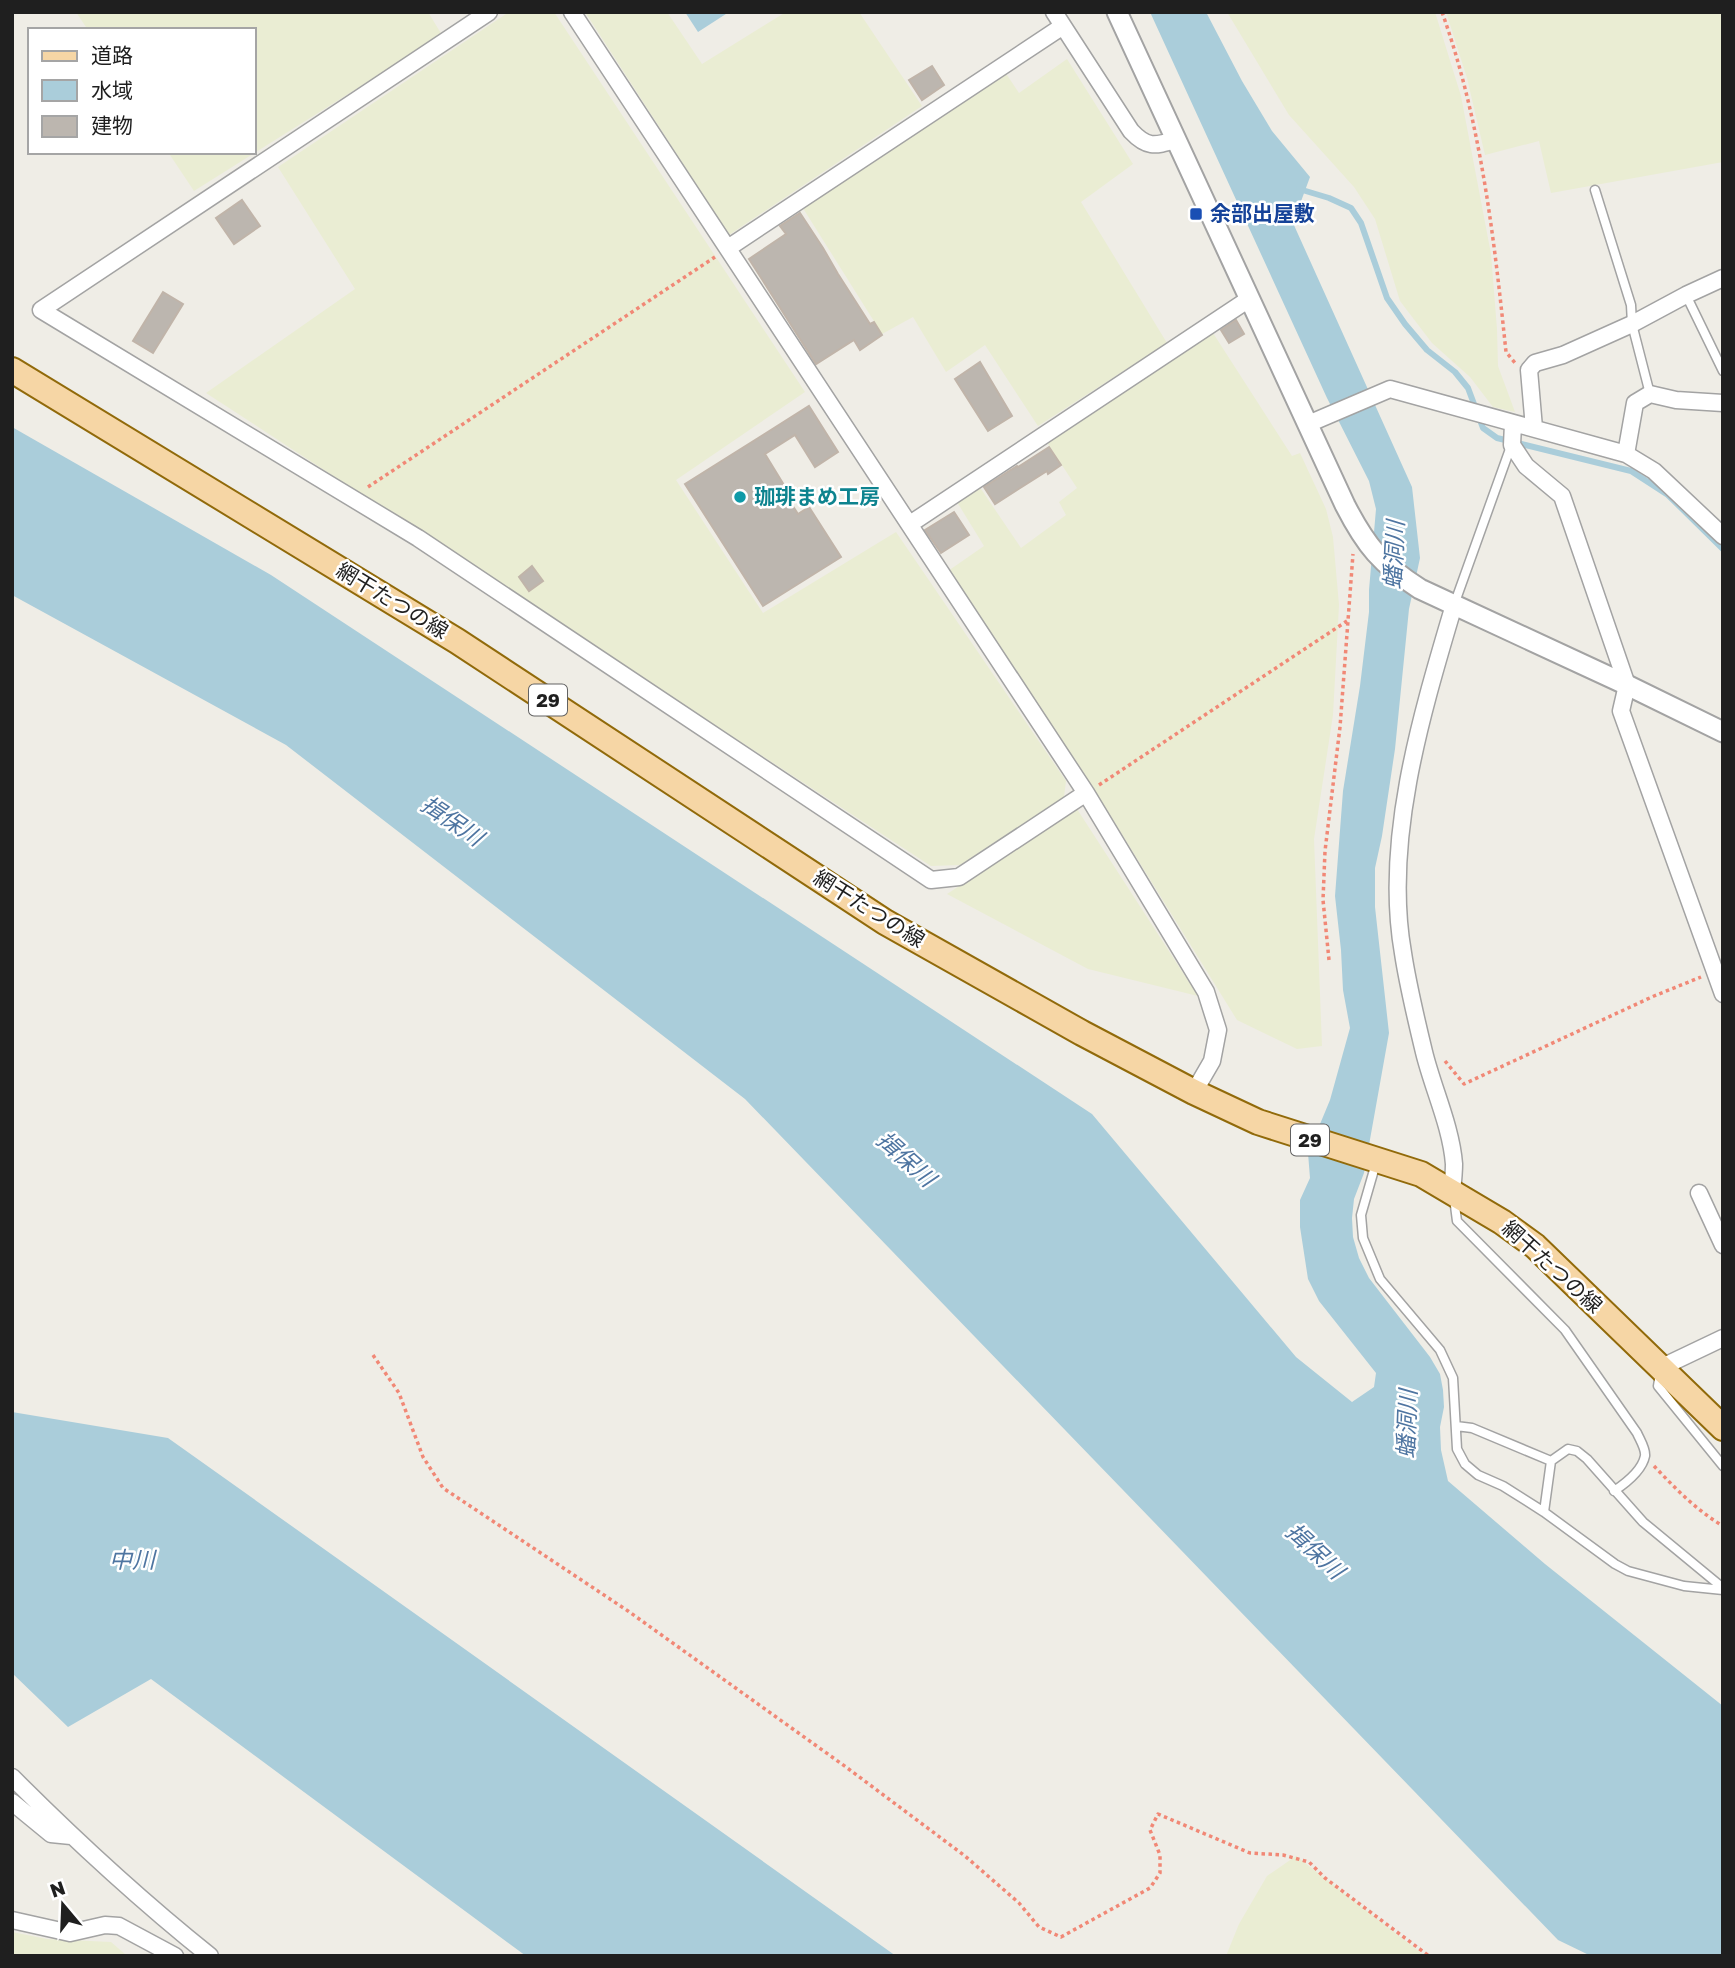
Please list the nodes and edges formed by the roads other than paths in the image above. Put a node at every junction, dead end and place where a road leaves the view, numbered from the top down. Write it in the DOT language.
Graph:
graph roads {
  1 [pos="489,12"];
  2 [pos="572,12"];
  3 [pos="1117,12"];
  4 [pos="1058,19"];
  5 [pos="1176,140"];
  6 [pos="1595,190"];
  7 [pos="728,248"];
  8 [pos="1723,278"];
  9 [pos="1686,295"];
  10 [pos="1249,299"];
  11 [pos="1632,324"];
  12 [pos="12,370"];
  13 [pos="1723,371"];
  14 [pos="1650,394"];
  15 [pos="1723,403"];
  16 [pos="1308,424"];
  17 [pos="1513,424"];
  18 [pos="1534,428"];
  19 [pos="1512,445"];
  20 [pos="1626,454"];
  21 [pos="910,524"];
  22 [pos="1723,536"];
  23 [pos="1454,605"];
  24 [pos="1627,685"];
  25 [pos="1723,732"];
  26 [pos="1086,793"];
  27 [pos="1723,994"];
  28 [pos="1194,1092"];
  29 [pos="1377,1160"];
  30 [pos="1452,1191"];
  31 [pos="1699,1193"];
  32 [pos="1723,1245"];
  33 [pos="1723,1338"];
  34 [pos="1660,1368"];
  35 [pos="1456,1426"];
  36 [pos="1723,1428"];
  37 [pos="1551,1461"];
  38 [pos="1723,1466"];
  39 [pos="1614,1491"];
  40 [pos="1544,1511"];
  41 [pos="1723,1589"];
  42 [pos="12,1777"];
  43 [pos="12,1802"];
  44 [pos="71,1836"];
  45 [pos="12,1920"];
  46 [pos="175,1956"];
  47 [pos="210,1956"];
  1 -- 26 [label="street"];
  2 -- 7 [label="street"];
  3 -- 5 [label="street"];
  4 -- 5 [label="street"];
  4 -- 7 [label="street"];
  5 -- 10 [label="street"];
  6 -- 11 [label="lane"];
  7 -- 21 [label="street"];
  8 -- 9 [label="street"];
  9 -- 11 [label="street"];
  9 -- 13 [label="lane"];
  10 -- 16 [label="street"];
  10 -- 21 [label="street"];
  11 -- 14 [label="lane"];
  11 -- 18 [label="street"];
  12 -- 28 [label="main road, 網干たつの線 / 29"];
  14 -- 15 [label="street"];
  14 -- 20 [label="street"];
  16 -- 17 [label="street"];
  16 -- 23 [label="street"];
  17 -- 18 [label="street"];
  17 -- 19 [label="street"];
  18 -- 20 [label="street"];
  19 -- 23 [label="lane"];
  19 -- 24 [label="street"];
  20 -- 22 [label="street"];
  21 -- 26 [label="street"];
  23 -- 24 [label="street"];
  23 -- 30 [label="street"];
  24 -- 25 [label="street"];
  24 -- 27 [label="street"];
  26 -- 28 [label="street"];
  28 -- 29 [label="main road, 網干たつの線 / 29"];
  29 -- 30 [label="main road, 網干たつの線 / 29"];
  29 -- 35 [label="lane"];
  30 -- 34 [label="main road, 網干たつの線 / 29"];
  30 -- 39 [label="lane"];
  31 -- 32 [label="street"];
  33 -- 34 [label="street"];
  34 -- 36 [label="main road, 網干たつの線 / 29"];
  34 -- 38 [label="lane"];
  35 -- 37 [label="lane"];
  35 -- 40 [label="lane"];
  37 -- 39 [label="lane"];
  37 -- 40 [label="lane"];
  39 -- 41 [label="lane"];
  40 -- 41 [label="lane"];
  42 -- 44 [label="street"];
  43 -- 44 [label="street"];
  44 -- 47 [label="street"];
  45 -- 46 [label="street"];
}
